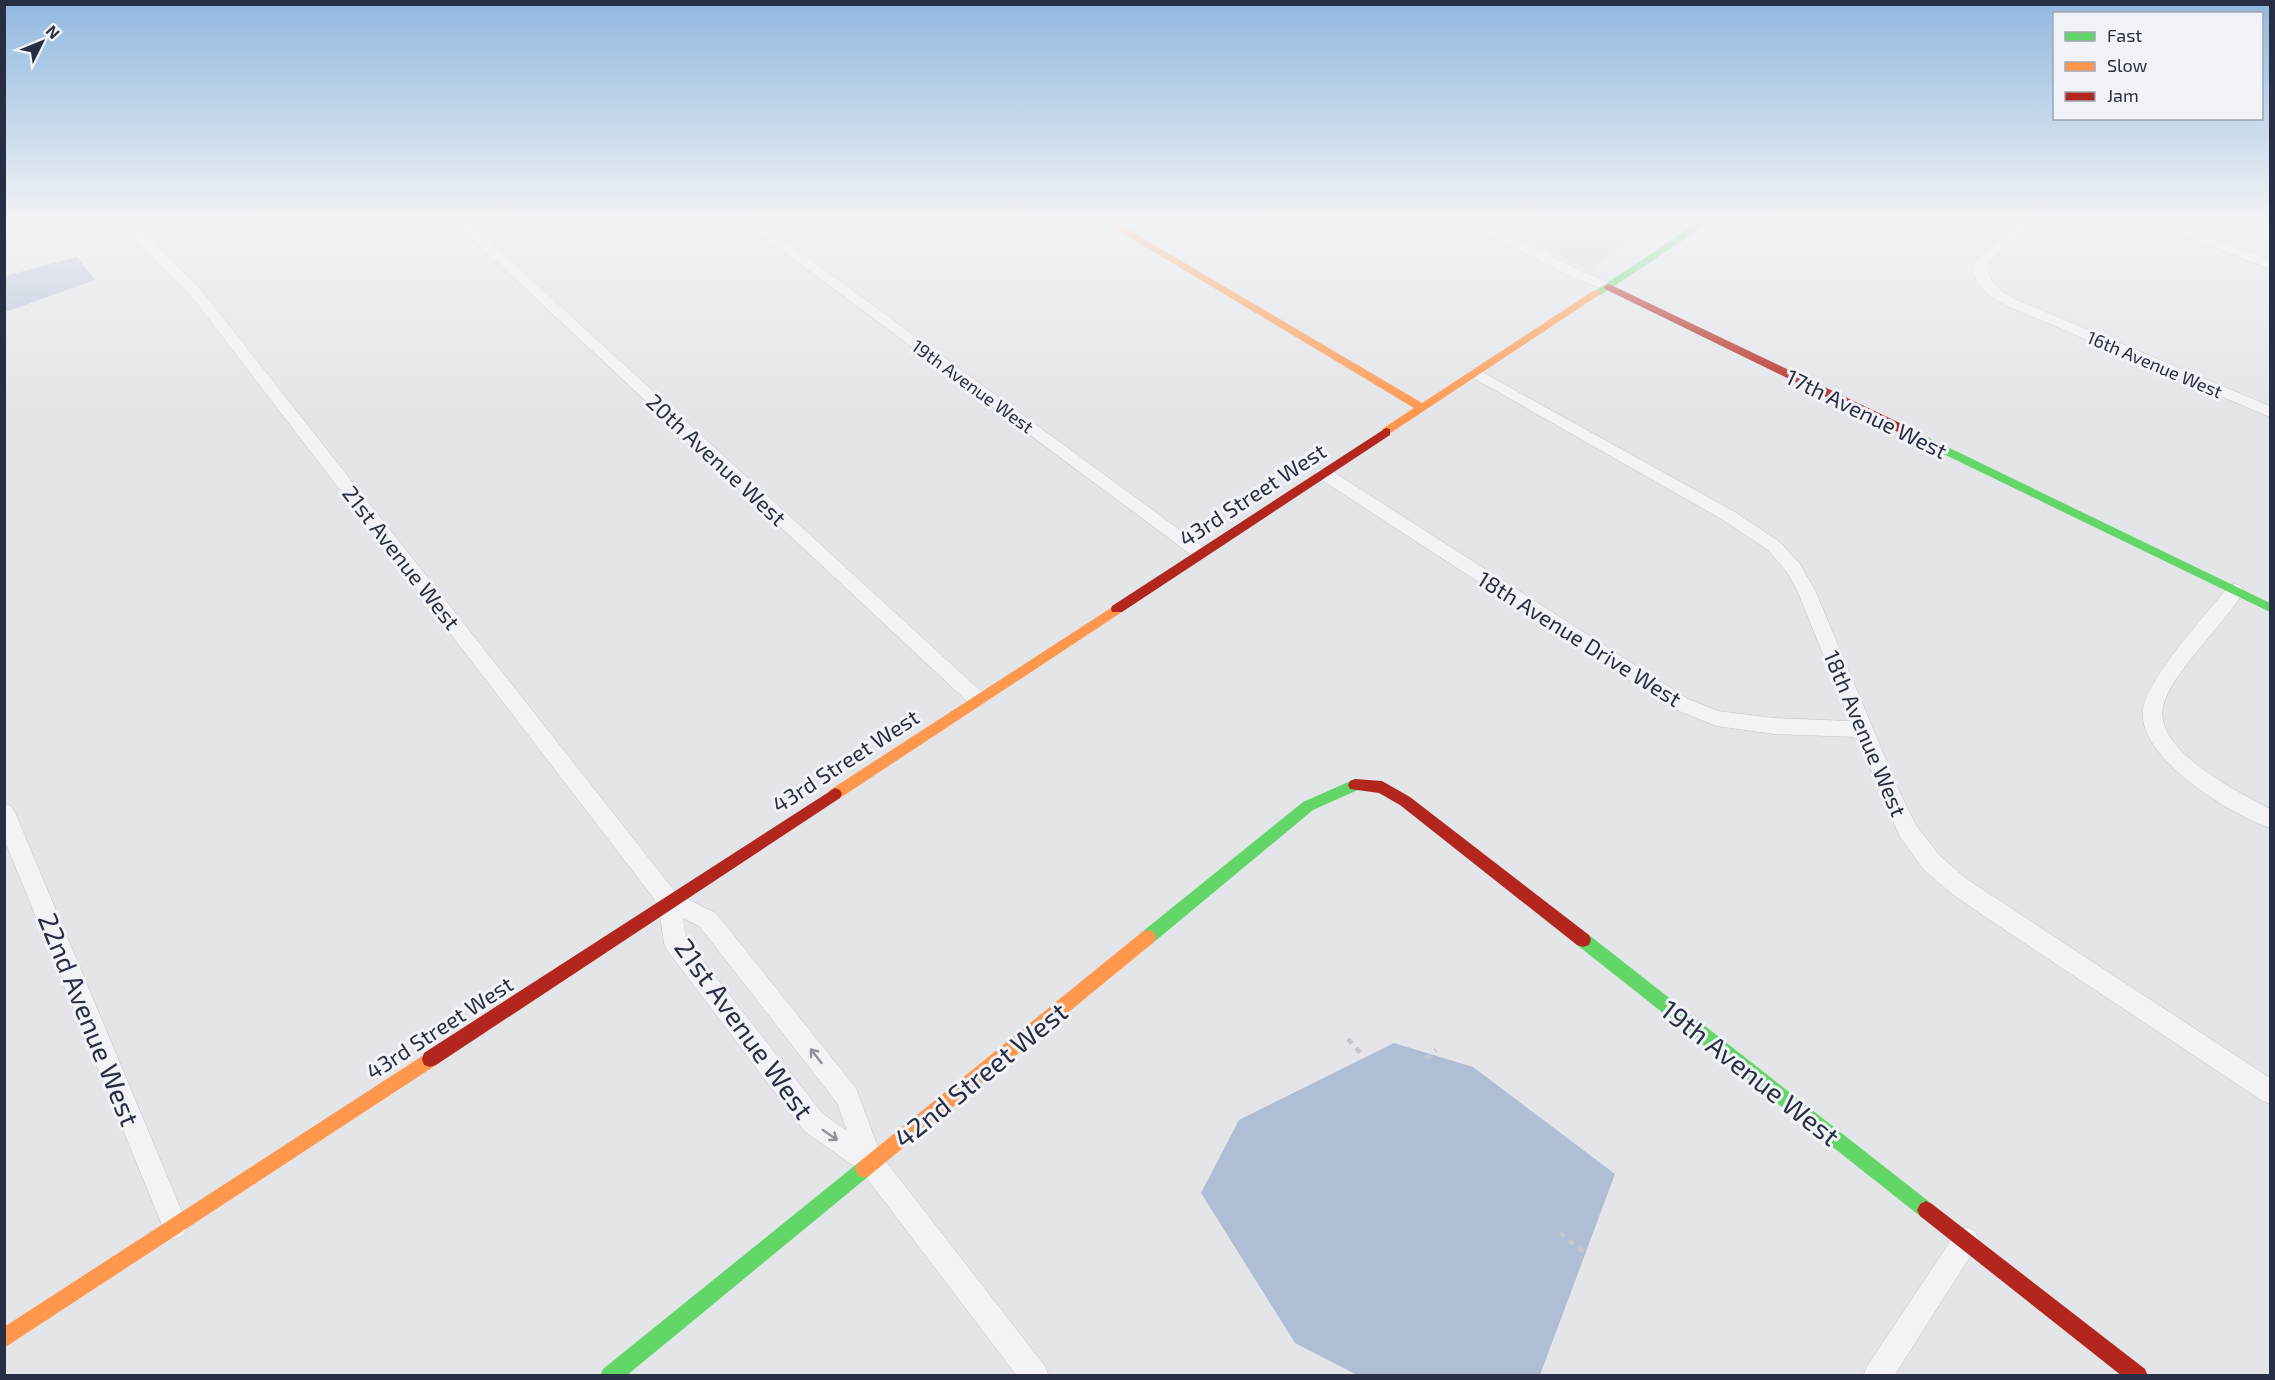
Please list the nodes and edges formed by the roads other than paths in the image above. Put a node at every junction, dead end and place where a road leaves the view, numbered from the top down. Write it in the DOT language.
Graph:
graph roads {
  1 [pos="187,283"];
  2 [pos="527,283"];
  3 [pos="834,283"];
  4 [pos="1212,283"];
  5 [pos="1600,283"];
  6 [pos="1614,283"];
  7 [pos="1985,283"];
  8 [pos="1609,287"];
  9 [pos="1475,373"];
  10 [pos="1422,408"];
  11 [pos="2271,412"];
  12 [pos="1323,473"];
  13 [pos="1200,553"];
  14 [pos="2235,591"];
  15 [pos="2271,608"];
  16 [pos="977,699"];
  17 [pos="1863,729"];
  18 [pos="1358,784"];
  19 [pos="4,812"];
  20 [pos="2271,819"];
  21 [pos="669,901"];
  22 [pos="2271,1092"];
  23 [pos="871,1163"];
  24 [pos="175,1226"];
  25 [pos="1966,1240"];
  26 [pos="4,1339"];
  27 [pos="610,1376"];
  28 [pos="1035,1376"];
  29 [pos="1877,1376"];
  30 [pos="2138,1376"];
  1 -- 21 [label="street, 21st Avenue West"];
  2 -- 16 [label="street, 20th Avenue West"];
  3 -- 13 [label="street, 19th Avenue West"];
  4 -- 10 [label="street"];
  5 -- 8 [label="street, 17th Avenue West"];
  6 -- 8 [label="street, 43rd Street West"];
  7 -- 11 [label="street, 16th Avenue West"];
  8 -- 9 [label="street, 43rd Street West"];
  8 -- 14 [label="street, 17th Avenue West"];
  9 -- 10 [label="street, 43rd Street West"];
  9 -- 17 [label="street, 18th Avenue West"];
  10 -- 12 [label="street, 43rd Street West"];
  12 -- 13 [label="street, 43rd Street West"];
  12 -- 17 [label="street, 18th Avenue Drive West"];
  13 -- 16 [label="street, 43rd Street West"];
  14 -- 15 [label="street, 17th Avenue West"];
  14 -- 20 [label="street"];
  16 -- 21 [label="street, 43rd Street West"];
  17 -- 22 [label="street, 18th Avenue West"];
  18 -- 23 [label="street, 42nd Street West"];
  18 -- 25 [label="street, 19th Avenue West"];
  19 -- 24 [label="street, 22nd Avenue West"];
  23 -- 21 [label="street, 21st Avenue West, one-way"];
  21 -- 23 [label="street, 21st Avenue West, one-way"];
  21 -- 24 [label="street, 43rd Street West"];
  23 -- 27 [label="street, 42nd Street West"];
  23 -- 28 [label="street, 21st Avenue West"];
  24 -- 26 [label="street, 43rd Street West"];
  25 -- 29 [label="street"];
  25 -- 30 [label="street, 19th Avenue West"];
}
